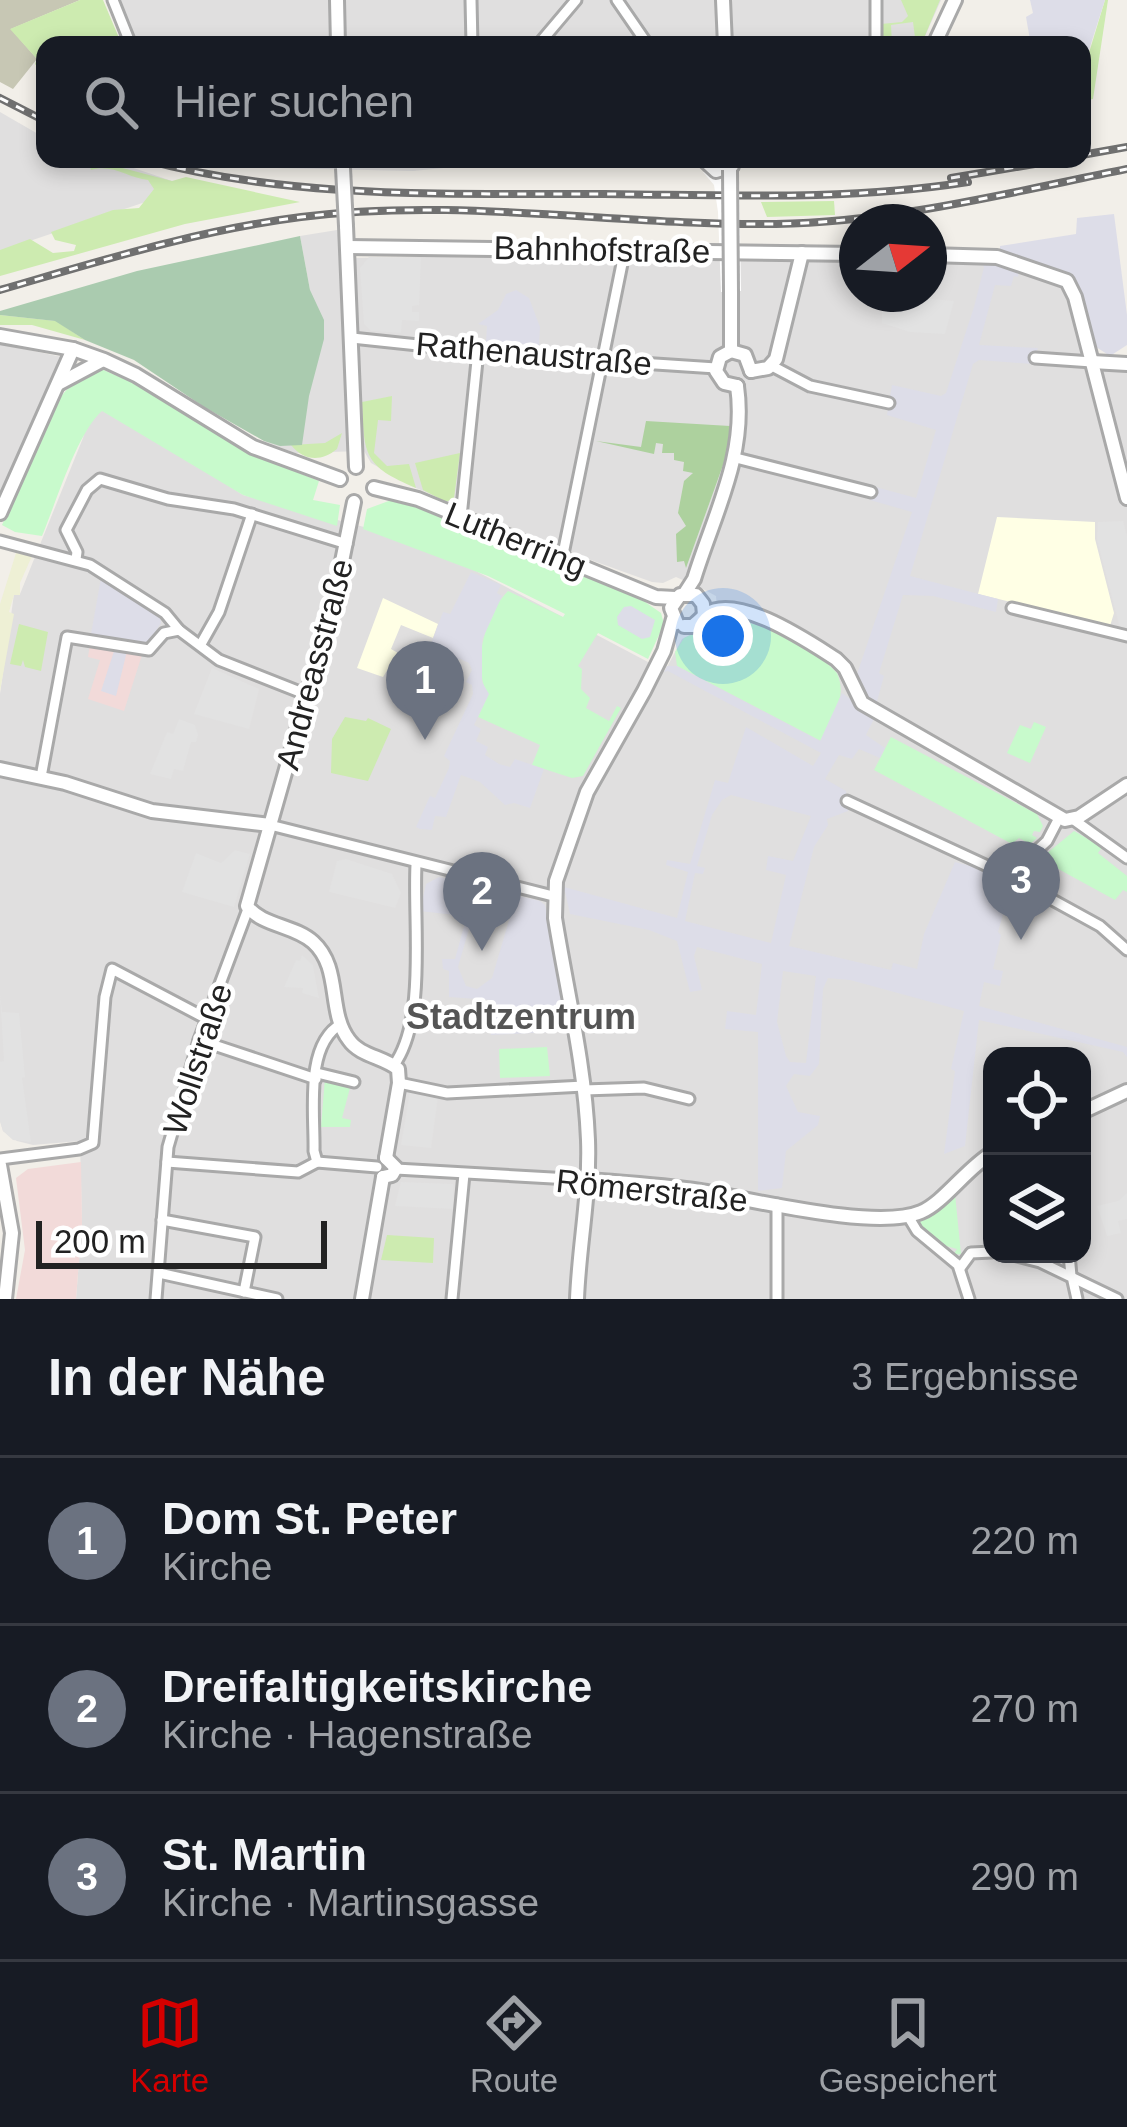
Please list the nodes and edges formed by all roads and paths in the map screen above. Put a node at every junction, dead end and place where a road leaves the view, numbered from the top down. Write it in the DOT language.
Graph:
graph roads {
  1 [pos="114,0"];
  2 [pos="337,0"];
  3 [pos="471,0"];
  4 [pos="576,0"];
  5 [pos="616,0"];
  6 [pos="723,0"];
  7 [pos="876,0"];
  8 [pos="956,0"];
  9 [pos="128,36"];
  10 [pos="338,36"];
  11 [pos="472,36"];
  12 [pos="546,36"];
  13 [pos="642,36"];
  14 [pos="724,36"];
  15 [pos="876,36"];
  16 [pos="938,36"];
  17 [pos="342,168"];
  18 [pos="732,168"];
  19 [pos="347,247"];
  20 [pos="625,249"];
  21 [pos="802,253"];
  22 [pos="839,254"];
  23 [pos="947,255"];
  24 [pos="0,336"];
  25 [pos="352,338"];
  26 [pos="73,350"];
  27 [pos="478,351"];
  28 [pos="731,351"];
  29 [pos="1035,358"];
  30 [pos="104,360"];
  31 [pos="603,361"];
  32 [pos="1092,362"];
  33 [pos="1127,364"];
  34 [pos="772,366"];
  35 [pos="716,368"];
  36 [pos="752,371"];
  37 [pos="57,385"];
  38 [pos="737,386"];
  39 [pos="889,404"];
  40 [pos="736,458"];
  41 [pos="356,467"];
  42 [pos="340,479"];
  43 [pos="374,488"];
  44 [pos="1126,492"];
  45 [pos="871,493"];
  46 [pos="354,502"];
  47 [pos="0,513"];
  48 [pos="252,514"];
  49 [pos="461,517"];
  50 [pos="0,541"];
  51 [pos="347,544"];
  52 [pos="76,559"];
  53 [pos="562,559"];
  54 [pos="686,608"];
  55 [pos="1012,608"];
  56 [pos="178,630"];
  57 [pos="1127,635"];
  58 [pos="201,644"];
  59 [pos="305,694"];
  60 [pos="0,769"];
  61 [pos="41,777"];
  62 [pos="1127,784"];
  63 [pos="847,801"];
  64 [pos="1059,818"];
  65 [pos="1074,820"];
  66 [pos="270,826"];
  67 [pos="1127,858"];
  68 [pos="416,865"];
  69 [pos="1009,876"];
  70 [pos="553,896"];
  71 [pos="248,909"];
  72 [pos="1127,950"];
  73 [pos="207,1019"];
  74 [pos="340,1021"];
  75 [pos="199,1040"];
  76 [pos="394,1065"];
  77 [pos="317,1076"];
  78 [pos="354,1082"];
  79 [pos="399,1083"];
  80 [pos="584,1088"];
  81 [pos="1127,1091"];
  82 [pos="689,1099"];
  83 [pos="1091,1108"];
  84 [pos="989,1155"];
  85 [pos="0,1162"];
  86 [pos="167,1162"];
  87 [pos="317,1162"];
  88 [pos="385,1168"];
  89 [pos="464,1174"];
  90 [pos="588,1180"];
  91 [pos="777,1204"];
  92 [pos="908,1216"];
  93 [pos="162,1220"];
  94 [pos="983,1252"];
  95 [pos="1032,1263"];
  96 [pos="1070,1263"];
  97 [pos="960,1268"];
  98 [pos="159,1273"];
  99 [pos="1072,1279"];
  100 [pos="244,1292"];
  101 [pos="5,1299"];
  102 [pos="156,1299"];
  103 [pos="277,1299"];
  104 [pos="362,1299"];
  105 [pos="452,1299"];
  106 [pos="577,1299"];
  107 [pos="777,1299"];
  108 [pos="969,1299"];
  109 [pos="1077,1299"];
  110 [pos="1117,1299"];
  1 -- 9 [label="street"];
  2 -- 10 [label="street"];
  3 -- 11 [label="street"];
  4 -- 12 [label="street"];
  5 -- 13 [label="street"];
  6 -- 14 [label="street"];
  7 -- 15 [label="street"];
  8 -- 16 [label="street"];
  17 -- 19 [label="street, bridge"];
  18 -- 28 [label="street, bridge"];
  19 -- 20 [label="street, Bahnhofstraße"];
  19 -- 25 [label="street"];
  20 -- 21 [label="street, Bahnhofstraße"];
  20 -- 31 [label="street"];
  21 -- 22 [label="street, Bahnhofstraße"];
  21 -- 34 [label="street"];
  23 -- 32 [label="street"];
  24 -- 26 [label="street"];
  25 -- 27 [label="street, Rathenaustraße"];
  25 -- 41 [label="street"];
  26 -- 30 [label="street"];
  26 -- 37 [label="street"];
  27 -- 31 [label="street, Rathenaustraße"];
  27 -- 49 [label="street"];
  28 -- 35 [label="street"];
  28 -- 36 [label="street"];
  29 -- 32 [label="street"];
  30 -- 37 [label="street"];
  30 -- 42 [label="street"];
  31 -- 35 [label="street, Rathenaustraße"];
  31 -- 53 [label="street"];
  32 -- 33 [label="street"];
  32 -- 44 [label="street"];
  34 -- 36 [label="street"];
  34 -- 39 [label="street"];
  35 -- 38 [label="street"];
  36 -- 38 [label="street"];
  37 -- 47 [label="street"];
  38 -- 40 [label="street"];
  40 -- 45 [label="street"];
  40 -- 54 [label="street"];
  41 -- 42 [label="street"];
  41 -- 43 [label="street"];
  42 -- 46 [label="street"];
  43 -- 46 [label="street"];
  43 -- 49 [label="street, Lutherring"];
  46 -- 51 [label="street, Andreasstraße"];
  48 -- 51 [label="street"];
  48 -- 52 [label="street"];
  48 -- 58 [label="street"];
  49 -- 53 [label="street, Lutherring"];
  50 -- 52 [label="street"];
  51 -- 59 [label="street, Andreasstraße"];
  52 -- 56 [label="street"];
  53 -- 54 [label="street, Lutherring"];
  54 -- 64 [label="street, Lutherring"];
  54 -- 70 [label="street"];
  55 -- 57 [label="street"];
  56 -- 58 [label="street"];
  56 -- 61 [label="street"];
  58 -- 59 [label="street"];
  59 -- 66 [label="street, Andreasstraße"];
  60 -- 61 [label="street"];
  61 -- 66 [label="street"];
  62 -- 65 [label="street"];
  63 -- 69 [label="street"];
  64 -- 65 [label="street"];
  64 -- 69 [label="street"];
  65 -- 67 [label="street"];
  66 -- 68 [label="street"];
  66 -- 71 [label="street, Wollstraße"];
  68 -- 70 [label="street"];
  68 -- 76 [label="street"];
  69 -- 72 [label="street"];
  70 -- 80 [label="street"];
  71 -- 73 [label="street, Wollstraße"];
  71 -- 74 [label="street"];
  73 -- 75 [label="street, Wollstraße"];
  73 -- 85 [label="street"];
  74 -- 76 [label="street"];
  74 -- 77 [label="street"];
  75 -- 77 [label="street"];
  75 -- 86 [label="street, Wollstraße"];
  76 -- 79 [label="street"];
  77 -- 78 [label="street"];
  77 -- 87 [label="street"];
  79 -- 80 [label="street"];
  79 -- 88 [label="street"];
  80 -- 82 [label="street"];
  80 -- 90 [label="street"];
  81 -- 83 [label="street"];
  84 -- 92 [label="street"];
  85 -- 101 [label="street"];
  86 -- 87 [label="street, Römerstraße"];
  86 -- 93 [label="street, Wollstraße"];
  87 -- 88 [label="street, Römerstraße"];
  88 -- 89 [label="street, Römerstraße"];
  88 -- 104 [label="street"];
  89 -- 90 [label="street, Römerstraße"];
  89 -- 105 [label="street"];
  90 -- 91 [label="street, Römerstraße"];
  90 -- 106 [label="street"];
  91 -- 92 [label="street, Römerstraße"];
  91 -- 107 [label="street"];
  92 -- 97 [label="street"];
  93 -- 98 [label="street, Wollstraße"];
  93 -- 100 [label="street"];
  94 -- 97 [label="street"];
  95 -- 99 [label="street"];
  96 -- 99 [label="street"];
  97 -- 108 [label="street"];
  98 -- 100 [label="street"];
  98 -- 102 [label="street, Wollstraße"];
  99 -- 109 [label="street"];
  99 -- 110 [label="street"];
  100 -- 103 [label="street"];
}
